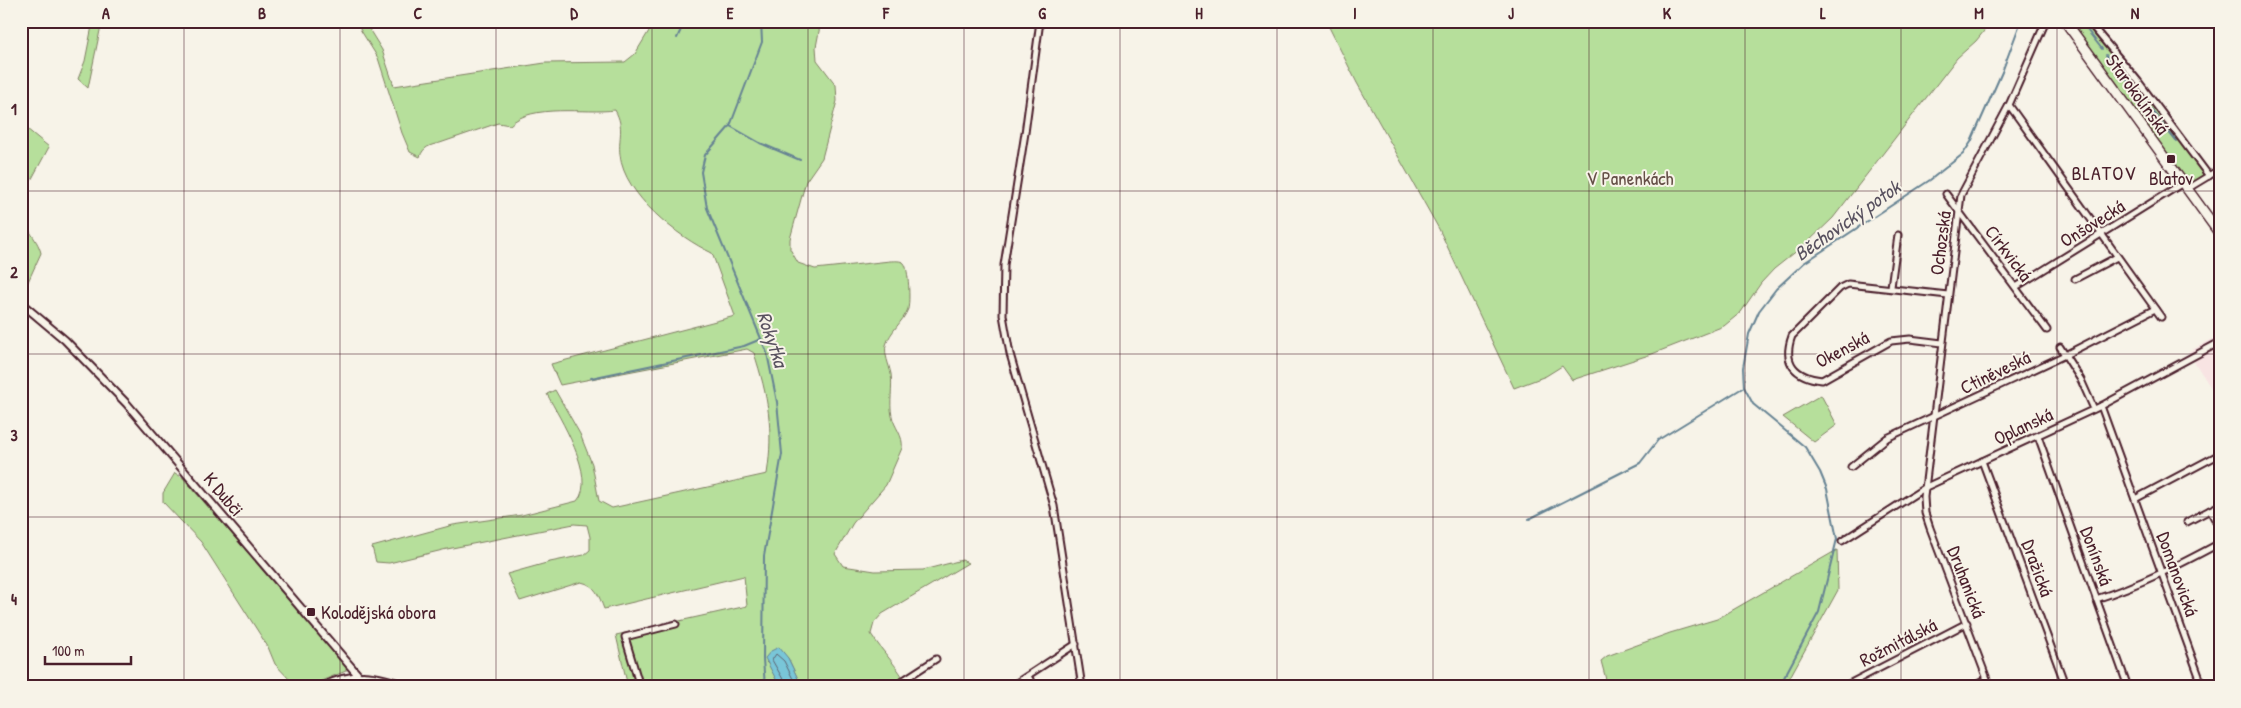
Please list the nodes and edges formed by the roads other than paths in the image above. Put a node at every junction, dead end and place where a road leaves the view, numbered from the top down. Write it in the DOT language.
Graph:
graph roads {
  1 [pos="1040,21"];
  2 [pos="2046,21"];
  3 [pos="2065,21"];
  4 [pos="2088,21"];
  5 [pos="2009,105"];
  6 [pos="2220,169"];
  7 [pos="2208,176"];
  8 [pos="2185,186"];
  9 [pos="1946,194"];
  10 [pos="1958,211"];
  11 [pos="2220,234"];
  12 [pos="1898,235"];
  13 [pos="2101,235"];
  14 [pos="2117,257"];
  15 [pos="2075,279"];
  16 [pos="1891,287"];
  17 [pos="2016,288"];
  18 [pos="1948,295"];
  19 [pos="21,303"];
  20 [pos="2155,309"];
  21 [pos="2161,317"];
  22 [pos="2047,330"];
  23 [pos="2220,342"];
  24 [pos="1942,343"];
  25 [pos="2060,348"];
  26 [pos="2066,355"];
  27 [pos="2101,406"];
  28 [pos="2094,409"];
  29 [pos="1933,418"];
  30 [pos="2038,436"];
  31 [pos="2220,454"];
  32 [pos="1982,461"];
  33 [pos="1851,467"];
  34 [pos="1926,486"];
  35 [pos="2135,499"];
  36 [pos="2220,505"];
  37 [pos="2210,510"];
  38 [pos="2187,522"];
  39 [pos="2220,529"];
  40 [pos="1842,541"];
  41 [pos="2220,543"];
  42 [pos="2163,574"];
  43 [pos="2096,600"];
  44 [pos="676,624"];
  45 [pos="1967,624"];
  46 [pos="1076,644"];
  47 [pos="936,659"];
  48 [pos="358,675"];
  49 [pos="1028,676"];
  50 [pos="1987,679"];
  51 [pos="2220,685"];
  52 [pos="321,687"];
  53 [pos="409,687"];
  54 [pos="640,687"];
  55 [pos="906,687"];
  56 [pos="1010,687"];
  57 [pos="1034,687"];
  58 [pos="1082,687"];
  59 [pos="1843,687"];
  60 [pos="1972,687"];
  61 [pos="1990,687"];
  62 [pos="2066,687"];
  63 [pos="2128,687"];
  64 [pos="2203,687"];
  65 [pos="2216,687"];
  1 -- 46 [label="street"];
  2 -- 5 [label="street, Ochozská"];
  3 -- 8 [label="main road, Starokolínská"];
  4 -- 7 [label="street, Starokolínská"];
  5 -- 10 [label="street, Ochozská"];
  5 -- 13 [label="street"];
  6 -- 7 [label="street, Onšovecká"];
  7 -- 8 [label="street, Onšovecká"];
  8 -- 11 [label="main road, Starokolínská"];
  8 -- 13 [label="street, Onšovecká"];
  9 -- 10 [label="street, Církvická"];
  10 -- 17 [label="street, Církvická"];
  10 -- 18 [label="street, Ochozská"];
  12 -- 16 [label="street"];
  13 -- 14 [label="street"];
  13 -- 17 [label="street, Onšovecká"];
  14 -- 15 [label="street"];
  14 -- 20 [label="street"];
  16 -- 18 [label="street, Okenská"];
  16 -- 24 [label="street, Okenská"];
  17 -- 22 [label="street, Církvická"];
  18 -- 24 [label="street, Ochozská"];
  19 -- 48 [label="street, K Dubči"];
  20 -- 21 [label="street"];
  20 -- 26 [label="street, Ctiněveská"];
  23 -- 27 [label="street, Oplanská"];
  24 -- 29 [label="street, Ochozská"];
  25 -- 26 [label="street"];
  26 -- 28 [label="street"];
  26 -- 29 [label="street, Ctiněveská"];
  27 -- 28 [label="street, Oplanská"];
  27 -- 35 [label="street, Domanovická"];
  28 -- 30 [label="street, Oplanská"];
  29 -- 33 [label="street, Ctiněveská"];
  29 -- 34 [label="street, Ochozská"];
  30 -- 32 [label="street, Oplanská"];
  30 -- 43 [label="street, Donínská"];
  31 -- 35 [label="street"];
  32 -- 34 [label="street, Oplanská"];
  32 -- 62 [label="street, Dražická"];
  34 -- 40 [label="street, Oplanská"];
  34 -- 45 [label="street, Druhanická"];
  35 -- 42 [label="street, Domanovická"];
  36 -- 37 [label="street"];
  37 -- 38 [label="street"];
  37 -- 39 [label="street"];
  41 -- 42 [label="street"];
  42 -- 43 [label="street"];
  42 -- 64 [label="street, Domanovická"];
  43 -- 63 [label="street, Donínská"];
  44 -- 54 [label="street"];
  45 -- 50 [label="street, Druhanická"];
  45 -- 59 [label="street, Rožmitálská"];
  46 -- 49 [label="street"];
  46 -- 58 [label="street"];
  47 -- 55 [label="street"];
  48 -- 52 [label="street"];
  48 -- 53 [label="street"];
  49 -- 56 [label="street"];
  49 -- 57 [label="street"];
  50 -- 60 [label="street"];
  50 -- 61 [label="street, Druhanická"];
  51 -- 65 [label="street"];
}
